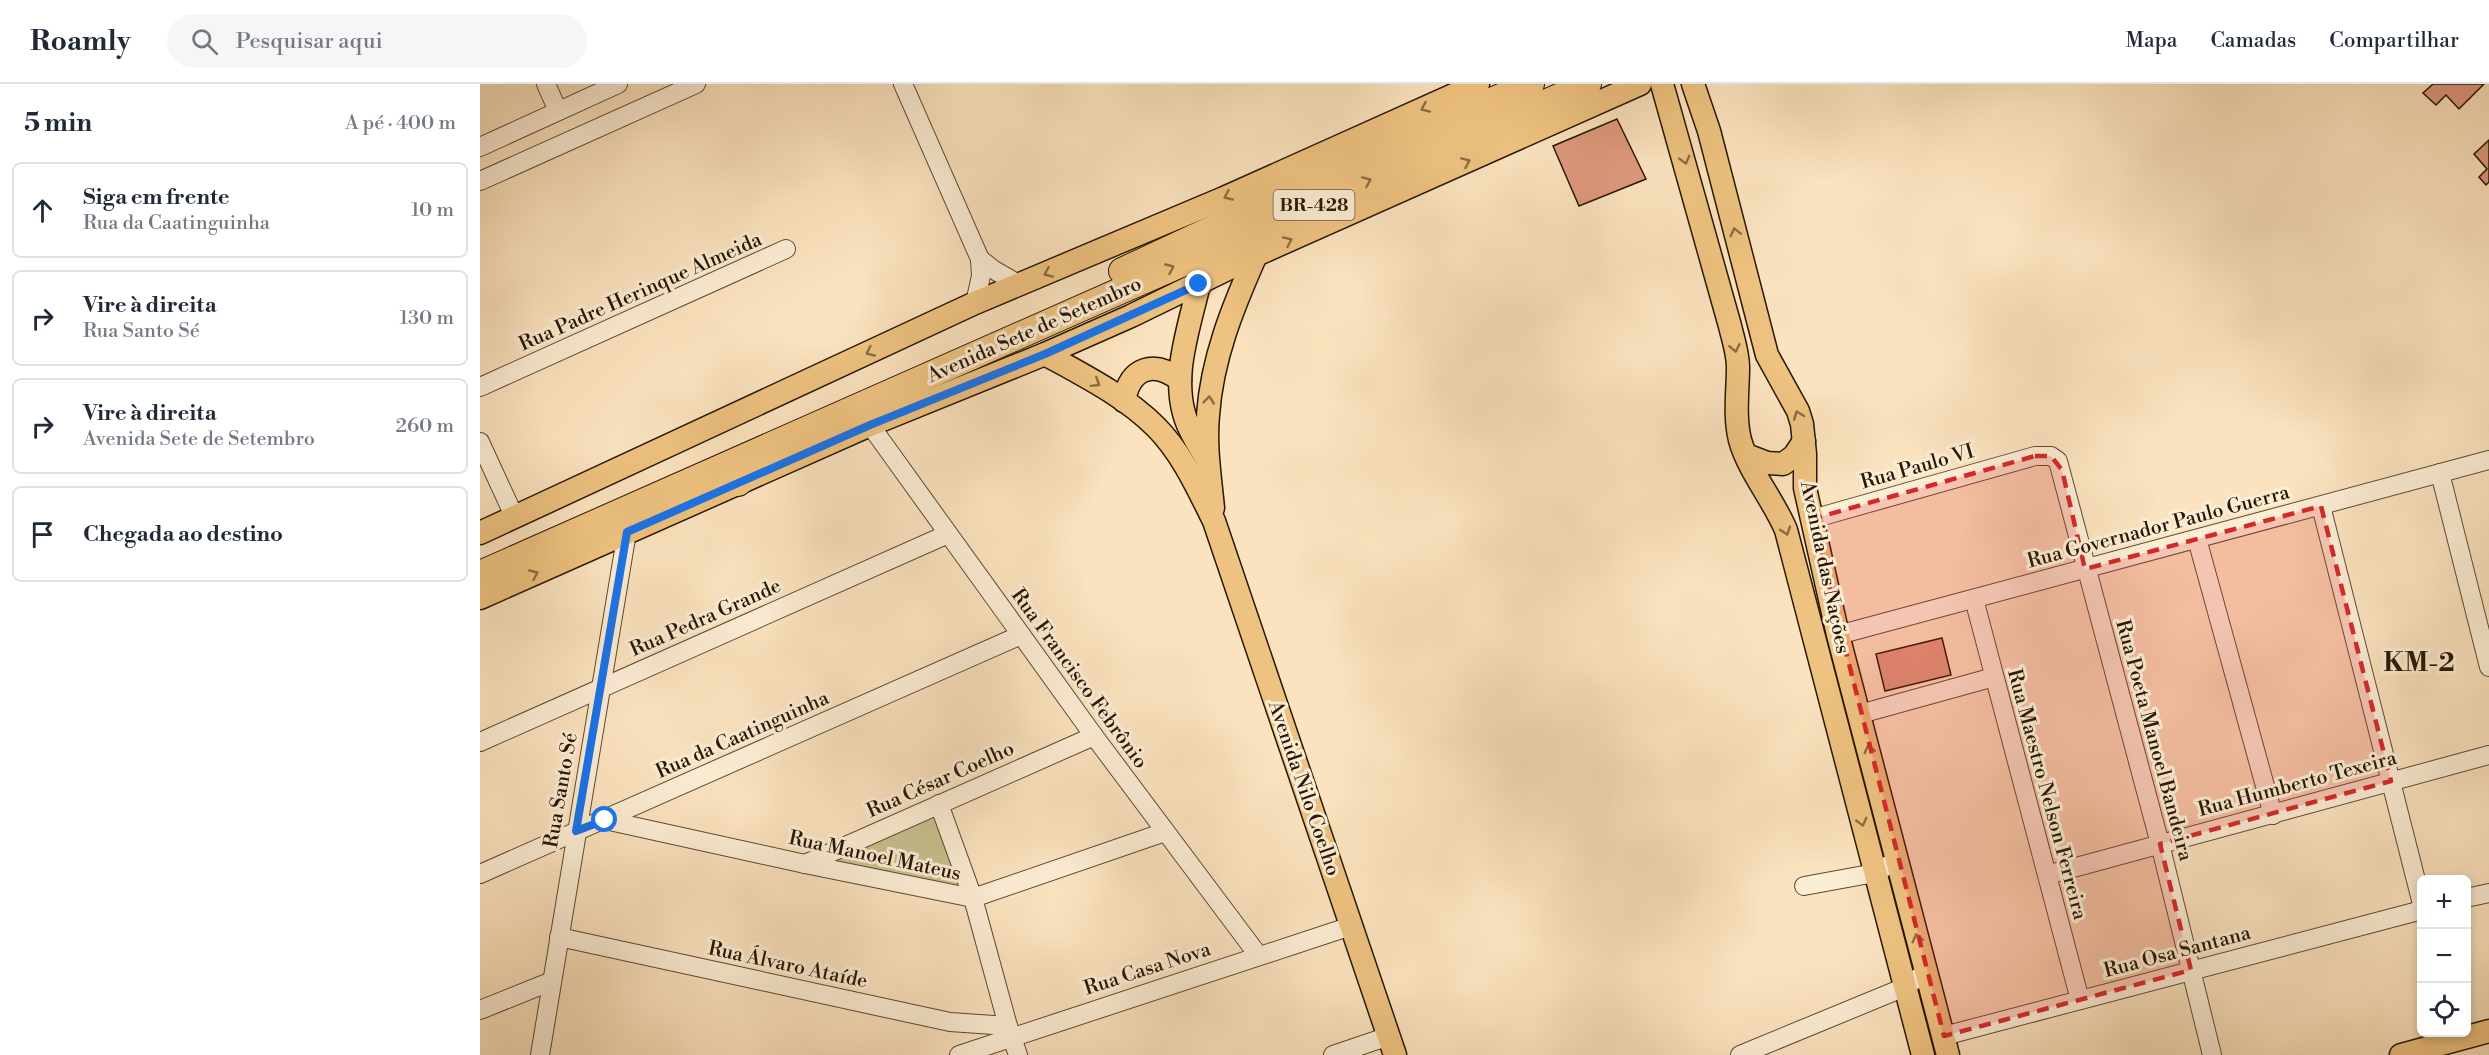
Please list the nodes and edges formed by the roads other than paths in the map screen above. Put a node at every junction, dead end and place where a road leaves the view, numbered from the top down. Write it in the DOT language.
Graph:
graph roads {
  1 [pos="546,84"];
  2 [pos="618,84"];
  3 [pos="696,84"];
  4 [pos="903,84"];
  5 [pos="1478,84"];
  6 [pos="1531,84"];
  7 [pos="1588,84"];
  8 [pos="1694,84"];
  9 [pos="1630,89"];
  10 [pos="1665,94"];
  11 [pos="558,111"];
  12 [pos="480,147"];
  13 [pos="480,181"];
  14 [pos="786,249"];
  15 [pos="1210,250"];
  16 [pos="1256,255"];
  17 [pos="980,259"];
  18 [pos="1199,284"];
  19 [pos="1020,285"];
  20 [pos="975,303"];
  21 [pos="1034,320"];
  22 [pos="1045,354"];
  23 [pos="1180,380"];
  24 [pos="480,387"];
  25 [pos="1124,401"];
  26 [pos="870,425"];
  27 [pos="790,439"];
  28 [pos="1804,441"];
  29 [pos="480,442"];
  30 [pos="1746,455"];
  31 [pos="2035,456"];
  32 [pos="2489,460"];
  33 [pos="1208,462"];
  34 [pos="2440,473"];
  35 [pos="738,483"];
  36 [pos="2321,506"];
  37 [pos="515,518"];
  38 [pos="1812,519"];
  39 [pos="1215,521"];
  40 [pos="627,532"];
  41 [pos="480,533"];
  42 [pos="948,534"];
  43 [pos="2197,539"];
  44 [pos="480,556"];
  45 [pos="2085,569"];
  46 [pos="480,574"];
  47 [pos="480,598"];
  48 [pos="1974,599"];
  49 [pos="1021,635"];
  50 [pos="1838,635"];
  51 [pos="2489,667"];
  52 [pos="1994,677"];
  53 [pos="601,688"];
  54 [pos="1860,714"];
  55 [pos="1094,736"];
  56 [pos="480,742"];
  57 [pos="2489,754"];
  58 [pos="2391,781"];
  59 [pos="939,804"];
  60 [pos="2273,815"];
  61 [pos="605,820"];
  62 [pos="576,831"];
  63 [pos="1165,832"];
  64 [pos="2160,844"];
  65 [pos="1898,860"];
  66 [pos="805,864"];
  67 [pos="1875,873"];
  68 [pos="480,874"];
  69 [pos="2047,875"];
  70 [pos="1804,886"];
  71 [pos="2417,888"];
  72 [pos="2489,893"];
  73 [pos="2471,897"];
  74 [pos="973,898"];
  75 [pos="2417,911"];
  76 [pos="1351,926"];
  77 [pos="560,938"];
  78 [pos="1258,955"];
  79 [pos="2191,970"];
  80 [pos="1926,972"];
  81 [pos="552,981"];
  82 [pos="1905,987"];
  83 [pos="2080,1000"];
  84 [pos="480,1010"];
  85 [pos="2489,1031"];
  86 [pos="1010,1032"];
  87 [pos="1392,1045"];
  88 [pos="1946,1046"];
  89 [pos="540,1055"];
  90 [pos="959,1055"];
  91 [pos="1018,1055"];
  92 [pos="1333,1055"];
  93 [pos="1740,1055"];
  94 [pos="1923,1055"];
  95 [pos="2212,1055"];
  96 [pos="2401,1055"];
  1 -- 11 [label="street"];
  2 -- 11 [label="street"];
  3 -- 13 [label="street"];
  4 -- 17 [label="street"];
  5 -- 19 [label="main road, one-way"];
  6 -- 21 [label="highway, Avenida Sete de Setembro / BR-428"];
  15 -- 7 [label="highway, Avenida Sete de Setembro / BR-428, one-way"];
  28 -- 8 [label="main road, Avenida das Nações, one-way"];
  9 -- 10 [label="main road"];
  16 -- 9 [label="main road, Avenida Sete de Setembro, one-way"];
  10 -- 30 [label="main road, Avenida das Nações, one-way"];
  11 -- 12 [label="street"];
  14 -- 24 [label="street, Rua Padre Herinque Almeida"];
  15 -- 18 [label="highway"];
  21 -- 15 [label="highway, Avenida Sete de Setembro / BR-428, one-way"];
  16 -- 18 [label="main road, Avenida Sete de Setembro"];
  33 -- 16 [label="main road, one-way"];
  17 -- 19 [label="street"];
  17 -- 20 [label="street"];
  18 -- 22 [label="main road, Avenida Sete de Setembro"];
  18 -- 23 [label="main road"];
  19 -- 20 [label="main road"];
  20 -- 37 [label="main road, one-way"];
  21 -- 27 [label="highway, Avenida Sete de Setembro / BR-428"];
  21 -- 44 [label="highway, Avenida Sete de Setembro / BR-428"];
  22 -- 25 [label="main road, one-way"];
  22 -- 26 [label="main road, Avenida Sete de Setembro"];
  23 -- 25 [label="main road"];
  23 -- 33 [label="main road"];
  25 -- 39 [label="main road"];
  26 -- 35 [label="main road, Avenida Sete de Setembro"];
  26 -- 42 [label="street, Rua Francisco Febrônio"];
  27 -- 35 [label="highway"];
  27 -- 46 [label="highway, Avenida Sete de Setembro / BR-428"];
  28 -- 30 [label="main road"];
  28 -- 38 [label="main road, Avenida das Nações"];
  29 -- 37 [label="street"];
  30 -- 67 [label="main road, Avenida das Nações, one-way"];
  31 -- 38 [label="street, Rua Paulo VI"];
  31 -- 45 [label="street, Rua Poeta Manoel Bandeira"];
  32 -- 34 [label="street, Rua Governador Paulo Guerra"];
  33 -- 39 [label="main road"];
  34 -- 36 [label="street, Rua Governador Paulo Guerra"];
  34 -- 51 [label="street"];
  35 -- 40 [label="main road, Avenida Sete de Setembro"];
  36 -- 43 [label="street, Rua Governador Paulo Guerra"];
  36 -- 58 [label="street"];
  37 -- 41 [label="main road"];
  38 -- 50 [label="main road, Avenida das Nações"];
  39 -- 76 [label="main road, Avenida Nilo Coelho"];
  47 -- 40 [label="main road, Avenida Sete de Setembro, one-way"];
  40 -- 53 [label="street, Rua Santo Sé"];
  42 -- 49 [label="street, Rua Francisco Febrônio"];
  42 -- 53 [label="street, Rua Pedra Grande"];
  43 -- 45 [label="street, Rua Governador Paulo Guerra"];
  43 -- 60 [label="street"];
  45 -- 48 [label="street, Rua Governador Paulo Guerra"];
  45 -- 64 [label="street, Rua Poeta Manoel Bandeira"];
  48 -- 50 [label="street, Rua Governador Paulo Guerra"];
  48 -- 52 [label="street, Rua Maestro Nelson Ferreira"];
  49 -- 55 [label="street, Rua Francisco Febrônio"];
  49 -- 61 [label="street, Rua da Caatinguinha"];
  50 -- 54 [label="main road, Avenida das Nações"];
  52 -- 54 [label="street"];
  52 -- 69 [label="street, Rua Maestro Nelson Ferreira"];
  53 -- 56 [label="street, Rua Pedra Grande"];
  53 -- 62 [label="street, Rua Santo Sé"];
  65 -- 54 [label="main road, Avenida das Nações, one-way"];
  55 -- 59 [label="street, Rua César Coelho"];
  55 -- 63 [label="street, Rua Francisco Febrônio"];
  57 -- 58 [label="street, Rua Humberto Texeira"];
  58 -- 60 [label="street, Rua Humberto Texeira"];
  58 -- 71 [label="street"];
  59 -- 66 [label="street, Rua César Coelho"];
  59 -- 74 [label="street"];
  60 -- 64 [label="street, Rua Humberto Texeira"];
  61 -- 62 [label="street, Rua da Caatinguinha"];
  61 -- 66 [label="street, Rua Manoel Mateus"];
  62 -- 68 [label="street, Rua da Caatinguinha"];
  62 -- 77 [label="street, Rua Santo Sé"];
  63 -- 74 [label="street, Rua Manoel Mateus"];
  63 -- 78 [label="street, Rua Francisco Febrônio"];
  64 -- 69 [label="street, Rua Humberto Texeira"];
  64 -- 79 [label="street, Rua Poeta Manoel Bandeira"];
  65 -- 67 [label="street"];
  80 -- 65 [label="main road, Avenida das Nações, one-way"];
  66 -- 74 [label="street, Rua Manoel Mateus"];
  67 -- 70 [label="street"];
  67 -- 82 [label="main road, Avenida das Nações"];
  69 -- 83 [label="street, Rua Maestro Nelson Ferreira"];
  72 -- 73 [label="street"];
  74 -- 86 [label="street"];
  75 -- 79 [label="street, Rua Osa Santana"];
  76 -- 78 [label="street, Rua Casa Nova"];
  76 -- 87 [label="main road, Avenida Nilo Coelho"];
  77 -- 81 [label="street, Rua Santo Sé"];
  77 -- 86 [label="street, Rua Álvaro Ataíde"];
  78 -- 86 [label="street, Rua Casa Nova"];
  79 -- 83 [label="street, Rua Osa Santana"];
  79 -- 95 [label="street, Rua Poeta Manoel Bandeira"];
  80 -- 82 [label="street"];
  80 -- 88 [label="main road, Avenida das Nações"];
  81 -- 84 [label="street"];
  81 -- 89 [label="street, Rua Santo Sé"];
  82 -- 93 [label="street"];
  82 -- 94 [label="main road, Avenida das Nações"];
  83 -- 88 [label="street, Rua Osa Santana"];
  85 -- 96 [label="main road"];
  86 -- 90 [label="street, Rua Casa Nova"];
  86 -- 91 [label="street"];
  87 -- 92 [label="street"];
}
